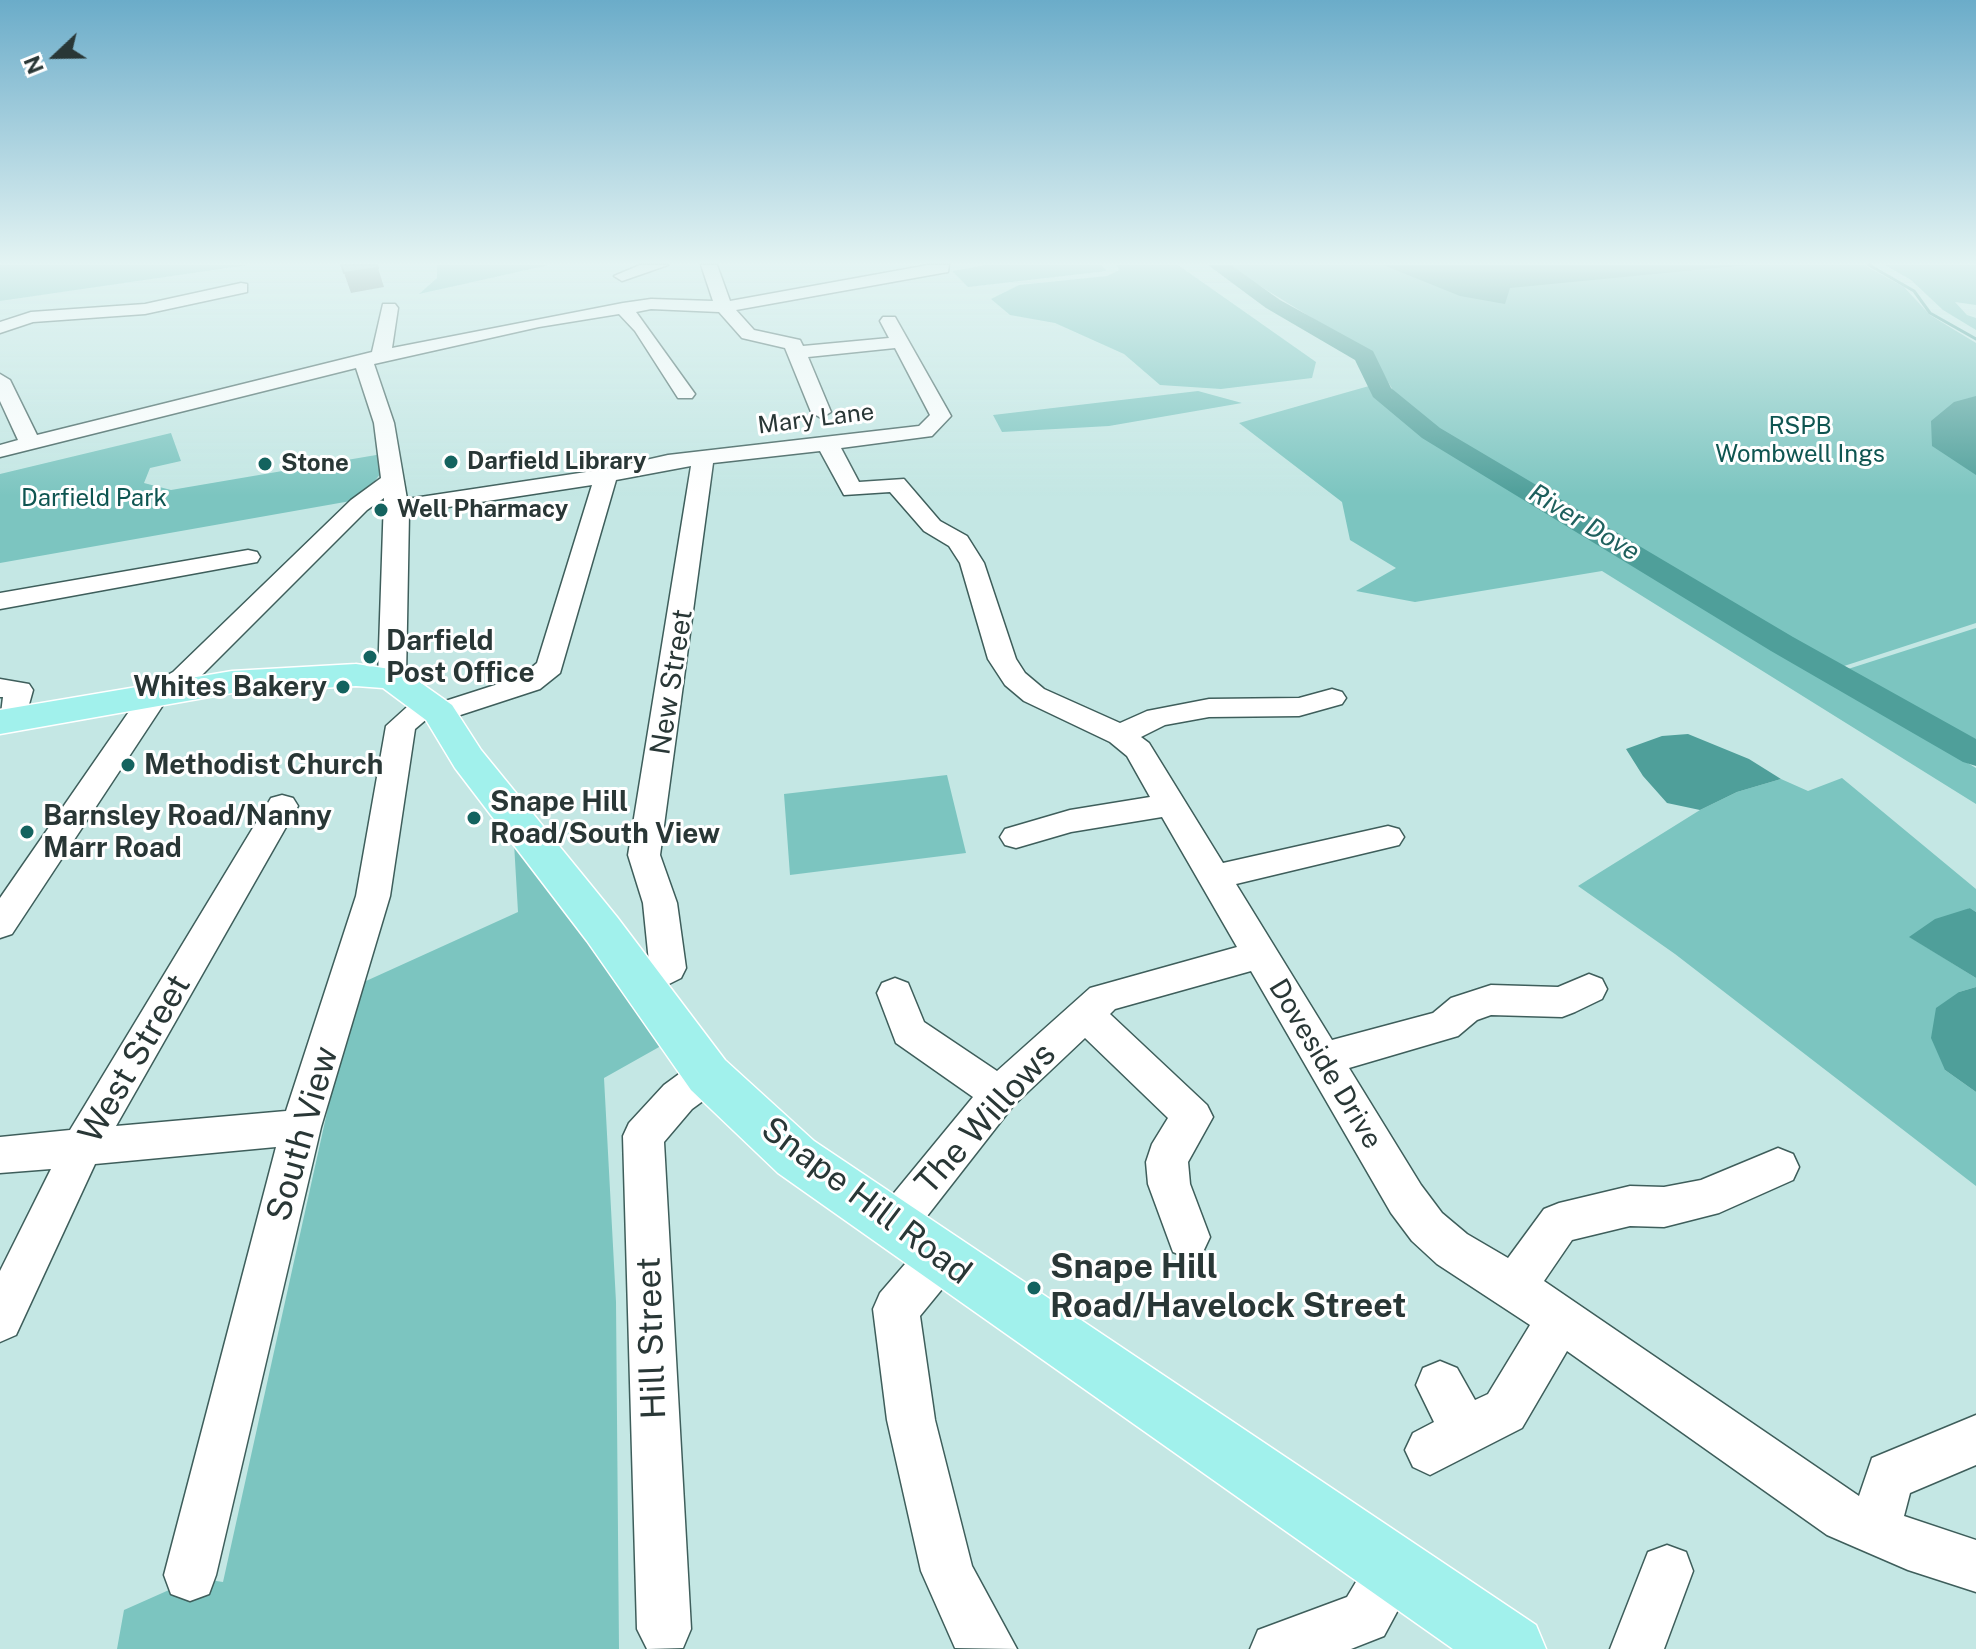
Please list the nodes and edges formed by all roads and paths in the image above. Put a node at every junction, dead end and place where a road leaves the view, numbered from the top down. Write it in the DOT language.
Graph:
graph roads {
  1 [pos="376,342"];
  2 [pos="445,342"];
  3 [pos="651,342"];
  4 [pos="788,342"];
  5 [pos="901,342"];
  6 [pos="798,352"];
  7 [pos="370,358"];
  8 [pos="0,380"];
  9 [pos="685,394"];
  10 [pos="824,427"];
  11 [pos="30,443"];
  12 [pos="0,451"];
  13 [pos="703,459"];
  14 [pos="606,476"];
  15 [pos="391,482"];
  16 [pos="397,508"];
  17 [pos="248,557"];
  18 [pos="0,601"];
  19 [pos="156,693"];
  20 [pos="420,698"];
  21 [pos="1332,698"];
  22 [pos="4,710"];
  23 [pos="1120,735"];
  24 [pos="1170,805"];
  25 [pos="282,806"];
  26 [pos="1016,837"];
  27 [pos="1388,837"];
  28 [pos="1216,877"];
  29 [pos="0,925"];
  30 [pos="1259,955"];
  31 [pos="641,984"];
  32 [pos="1589,989"];
  33 [pos="895,993"];
  34 [pos="1085,1014"];
  35 [pos="1323,1059"];
  36 [pos="708,1075"];
  37 [pos="999,1094"];
  38 [pos="301,1127"];
  39 [pos="83,1146"];
  40 [pos="0,1155"];
  41 [pos="1778,1167"];
  42 [pos="895,1224"];
  43 [pos="1188,1237"];
  44 [pos="940,1257"];
  45 [pos="1514,1287"];
  46 [pos="0,1319"];
  47 [pos="1560,1319"];
  48 [pos="1440,1385"];
  49 [pos="1976,1440"];
  50 [pos="1874,1529"];
  51 [pos="1976,1566"];
  52 [pos="1394,1569"];
  53 [pos="1667,1571"];
  54 [pos="190,1575"];
  55 [pos="664,1629"];
  56 [pos="990,1649"];
  57 [pos="1277,1649"];
  58 [pos="1512,1649"];
  59 [pos="1637,1649"];
  1 -- 7 [label="street"];
  2 -- 7 [label="street"];
  3 -- 9 [label="street"];
  4 -- 6 [label="street"];
  5 -- 6 [label="street"];
  5 -- 10 [label="street, Mary Lane"];
  6 -- 10 [label="street"];
  7 -- 11 [label="street"];
  7 -- 15 [label="street"];
  8 -- 11 [label="street"];
  10 -- 13 [label="street, Mary Lane"];
  10 -- 23 [label="street, Doveside Drive"];
  11 -- 12 [label="street"];
  13 -- 14 [label="street, Mary Lane"];
  13 -- 31 [label="street, New Street"];
  14 -- 16 [label="street, Mary Lane"];
  14 -- 20 [label="street"];
  15 -- 16 [label="street"];
  15 -- 19 [label="street"];
  16 -- 20 [label="street"];
  17 -- 18 [label="street"];
  19 -- 20 [label="main road"];
  19 -- 22 [label="main road"];
  19 -- 29 [label="street"];
  20 -- 31 [label="main road, Snape Hill Road"];
  20 -- 38 [label="street, South View"];
  21 -- 23 [label="street"];
  23 -- 24 [label="street, Doveside Drive"];
  24 -- 26 [label="street"];
  24 -- 28 [label="street, Doveside Drive"];
  25 -- 39 [label="street, West Street"];
  27 -- 28 [label="street"];
  28 -- 30 [label="street, Doveside Drive"];
  30 -- 34 [label="street, The Willows"];
  30 -- 35 [label="street, Doveside Drive"];
  31 -- 36 [label="main road, Snape Hill Road"];
  32 -- 35 [label="street"];
  33 -- 37 [label="street"];
  34 -- 37 [label="street, The Willows"];
  34 -- 43 [label="street"];
  35 -- 45 [label="street, Doveside Drive"];
  36 -- 42 [label="main road, Snape Hill Road"];
  36 -- 55 [label="street, Hill Street"];
  37 -- 42 [label="street, The Willows"];
  38 -- 39 [label="street"];
  38 -- 54 [label="street, South View"];
  39 -- 40 [label="street"];
  39 -- 46 [label="street, West Street"];
  41 -- 45 [label="street"];
  42 -- 44 [label="main road, Snape Hill Road"];
  44 -- 52 [label="main road, Snape Hill Road"];
  44 -- 56 [label="street"];
  45 -- 47 [label="street, Doveside Drive"];
  47 -- 48 [label="street"];
  47 -- 50 [label="street, Doveside Drive"];
  49 -- 50 [label="street"];
  50 -- 51 [label="street, Doveside Drive"];
  52 -- 57 [label="street"];
  52 -- 58 [label="main road, Snape Hill Road"];
  53 -- 59 [label="street"];
}
